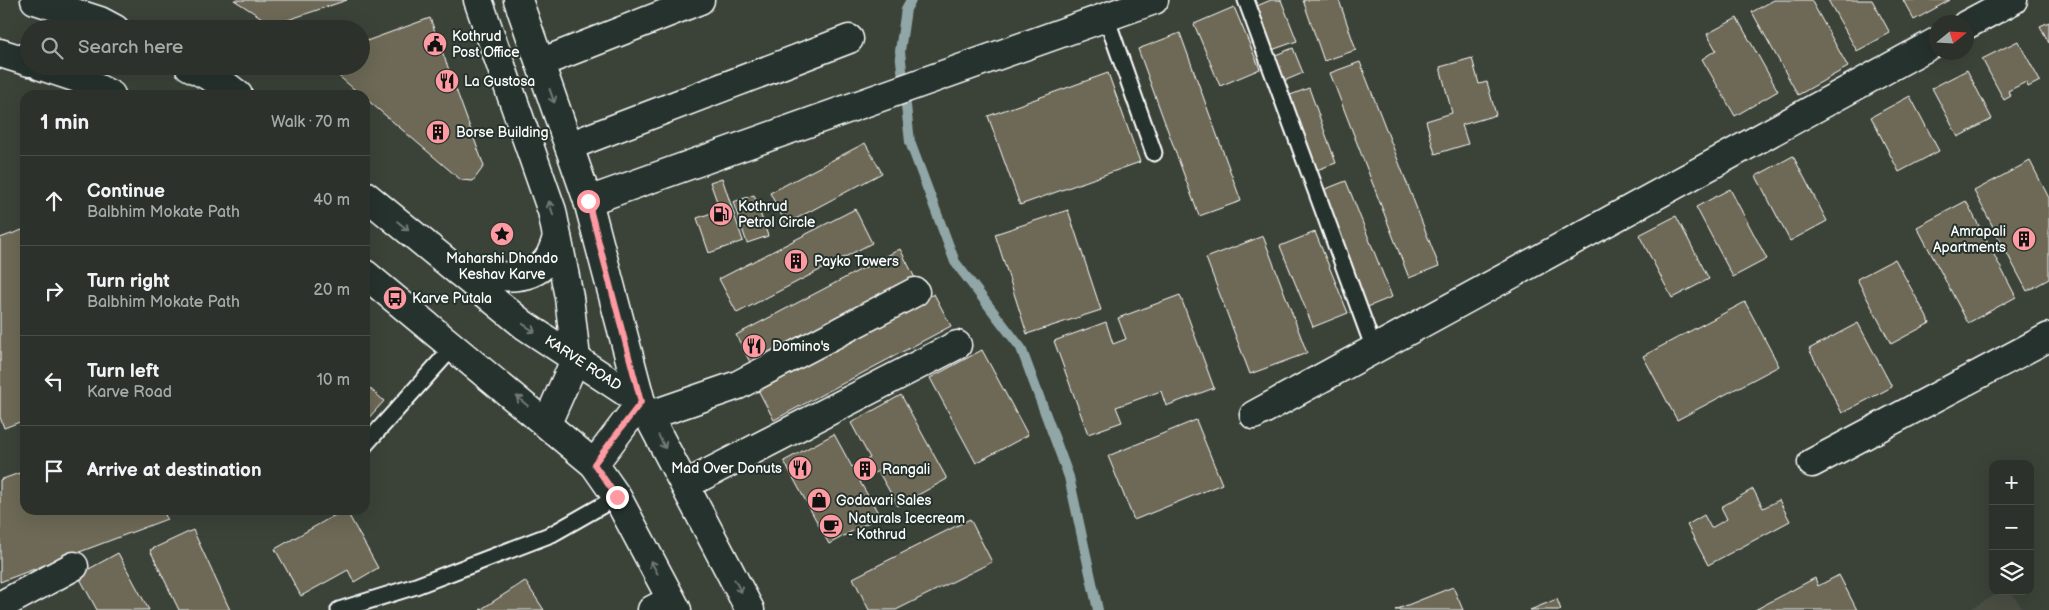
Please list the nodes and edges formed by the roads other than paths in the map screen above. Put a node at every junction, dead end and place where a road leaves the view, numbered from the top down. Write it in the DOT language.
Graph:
graph roads {
  1 [pos="35,0"];
  2 [pos="478,0"];
  3 [pos="518,0"];
  4 [pos="700,0"];
  5 [pos="1154,0"];
  6 [pos="1246,0"];
  7 [pos="2012,0"];
  8 [pos="1106,17"];
  9 [pos="97,20"];
  10 [pos="1974,21"];
  11 [pos="849,39"];
  12 [pos="1929,46"];
  13 [pos="0,53"];
  14 [pos="20,59"];
  15 [pos="540,63"];
  16 [pos="68,75"];
  17 [pos="206,75"];
  18 [pos="97,90"];
  19 [pos="232,90"];
  20 [pos="569,146"];
  21 [pos="1154,153"];
  22 [pos="370,199"];
  23 [pos="588,201"];
  24 [pos="558,237"];
  25 [pos="458,271"];
  26 [pos="370,278"];
  27 [pos="915,292"];
  28 [pos="2049,337"];
  29 [pos="957,345"];
  30 [pos="454,346"];
  31 [pos="1374,349"];
  32 [pos="576,358"];
  33 [pos="645,409"];
  34 [pos="1254,415"];
  35 [pos="547,423"];
  36 [pos="370,439"];
  37 [pos="594,464"];
  38 [pos="1812,464"];
  39 [pos="685,485"];
  40 [pos="617,497"];
  41 [pos="74,566"];
  42 [pos="0,606"];
  43 [pos="667,607"];
  44 [pos="339,610"];
  45 [pos="750,610"];
  1 -- 9 [label="street"];
  24 -- 2 [label="street, one-way"];
  3 -- 15 [label="street"];
  4 -- 15 [label="street"];
  5 -- 8 [label="street"];
  6 -- 31 [label="lane"];
  7 -- 10 [label="street"];
  8 -- 21 [label="lane"];
  8 -- 23 [label="street"];
  11 -- 20 [label="street"];
  12 -- 31 [label="street"];
  13 -- 14 [label="street"];
  15 -- 20 [label="street, one-way"];
  16 -- 18 [label="street"];
  17 -- 19 [label="street"];
  20 -- 23 [label="street"];
  22 -- 25 [label="street, KARVE ROAD, one-way"];
  23 -- 33 [label="street"];
  24 -- 25 [label="street"];
  24 -- 32 [label="street"];
  25 -- 32 [label="street, KARVE ROAD, one-way"];
  26 -- 30 [label="street"];
  27 -- 33 [label="street"];
  28 -- 38 [label="street"];
  29 -- 39 [label="street"];
  35 -- 30 [label="street, one-way"];
  30 -- 36 [label="lane"];
  31 -- 34 [label="street"];
  32 -- 33 [label="street, KARVE ROAD"];
  32 -- 35 [label="street"];
  33 -- 37 [label="street"];
  33 -- 39 [label="street, KARVE ROAD, one-way"];
  35 -- 37 [label="street"];
  37 -- 40 [label="street"];
  39 -- 45 [label="street, KARVE ROAD, one-way"];
  43 -- 40 [label="street, one-way"];
  40 -- 44 [label="lane"];
  41 -- 42 [label="street"];
}
